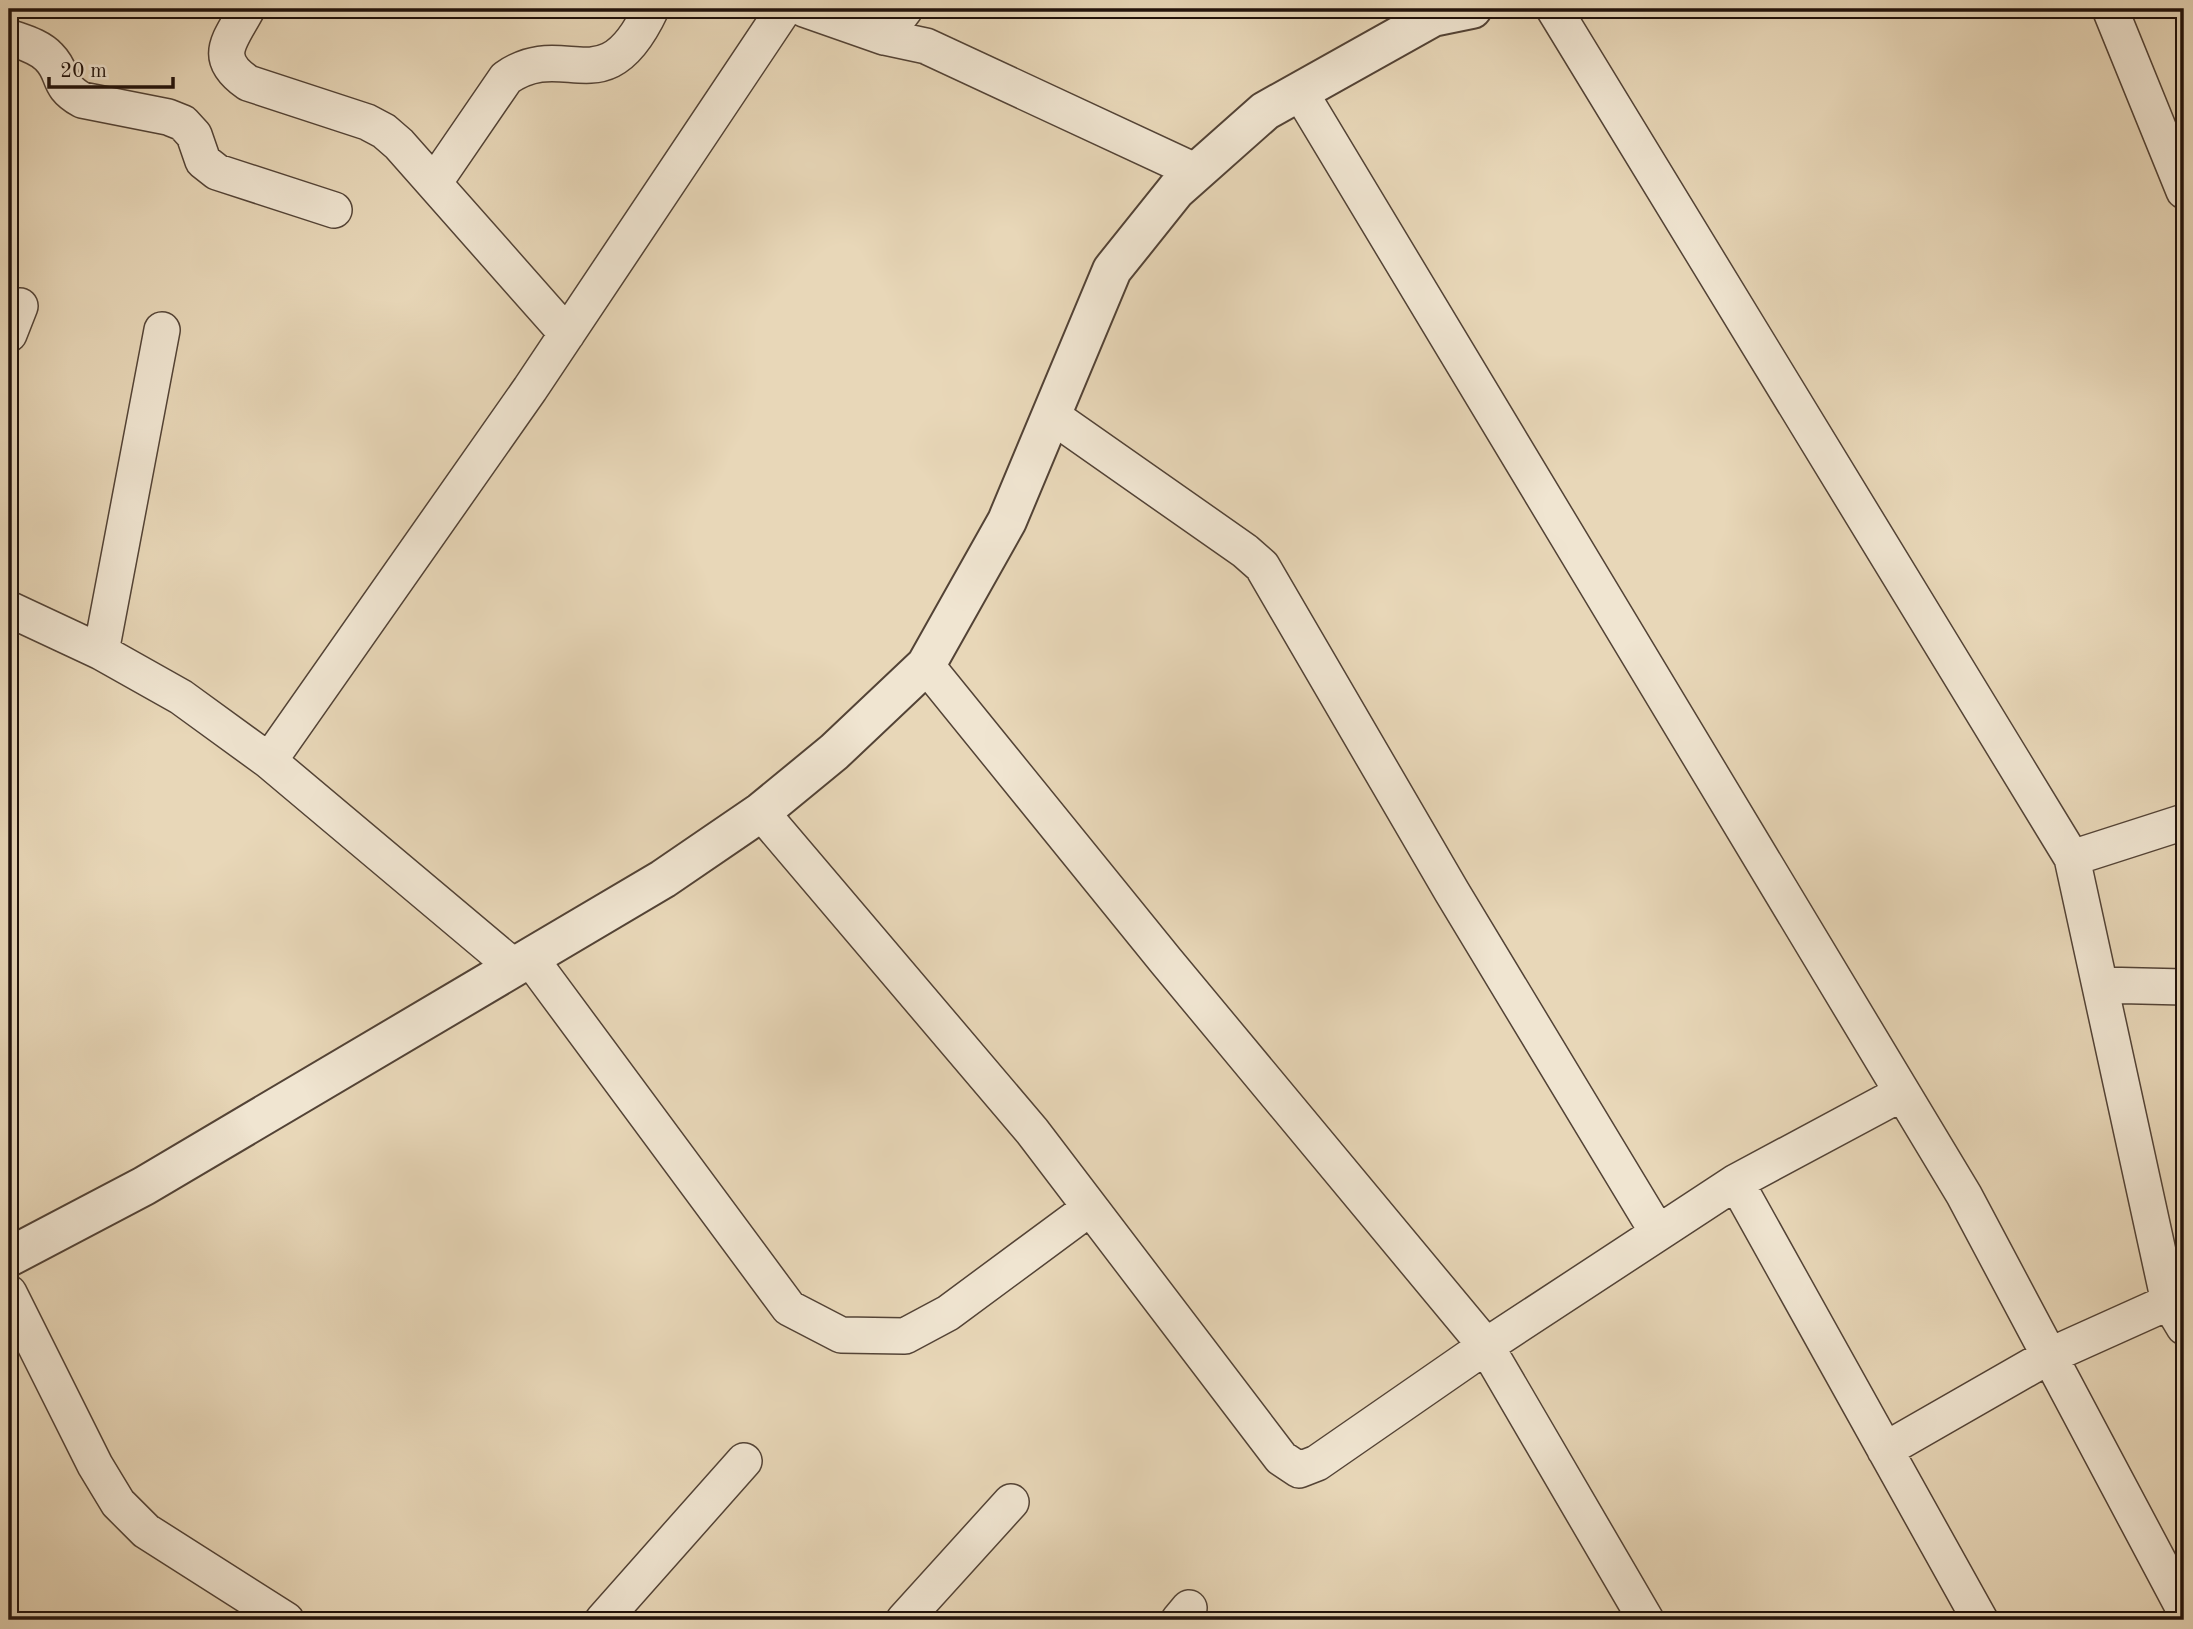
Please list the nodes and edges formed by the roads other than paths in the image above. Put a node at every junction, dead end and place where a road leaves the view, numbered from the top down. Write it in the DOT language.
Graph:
graph roads {
  1 [pos="247,9"];
  2 [pos="651,9"];
  3 [pos="784,9"];
  4 [pos="804,9"];
  5 [pos="905,9"];
  6 [pos="1472,9"];
  7 [pos="1554,9"];
  8 [pos="2110,9"];
  9 [pos="9,37"];
  10 [pos="884,37"];
  11 [pos="1300,92"];
  12 [pos="1197,172"];
  13 [pos="434,183"];
  14 [pos="2184,191"];
  15 [pos="334,210"];
  16 [pos="162,330"];
  17 [pos="567,334"];
  18 [pos="1051,415"];
  19 [pos="9,609"];
  20 [pos="101,652"];
  21 [pos="926,665"];
  22 [pos="269,761"];
  23 [pos="761,812"];
  24 [pos="2184,822"];
  25 [pos="2072,858"];
  26 [pos="522,962"];
  27 [pos="2100,985"];
  28 [pos="2184,987"];
  29 [pos="1902,1093"];
  30 [pos="1735,1182"];
  31 [pos="1090,1208"];
  32 [pos="1658,1233"];
  33 [pos="9,1257"];
  34 [pos="9,1293"];
  35 [pos="2177,1314"];
  36 [pos="1486,1346"];
  37 [pos="2049,1356"];
  38 [pos="1885,1450"];
  39 [pos="744,1461"];
  40 [pos="1011,1502"];
  41 [pos="2184,1609"];
  42 [pos="286,1620"];
  43 [pos="603,1620"];
  44 [pos="904,1620"];
  45 [pos="1646,1620"];
  46 [pos="1980,1620"];
  1 -- 13 [label="street"];
  2 -- 13 [label="street"];
  3 -- 17 [label="street"];
  4 -- 10 [label="street"];
  5 -- 10 [label="street"];
  6 -- 11 [label="street"];
  7 -- 25 [label="street"];
  8 -- 14 [label="street"];
  9 -- 15 [label="street"];
  10 -- 12 [label="street"];
  11 -- 12 [label="street"];
  11 -- 29 [label="street"];
  12 -- 18 [label="street"];
  13 -- 17 [label="street"];
  16 -- 20 [label="street"];
  17 -- 22 [label="street"];
  18 -- 21 [label="street"];
  18 -- 32 [label="street"];
  19 -- 20 [label="street"];
  20 -- 22 [label="street"];
  21 -- 23 [label="street"];
  21 -- 36 [label="street"];
  22 -- 26 [label="street"];
  23 -- 26 [label="street"];
  23 -- 31 [label="street"];
  24 -- 25 [label="street"];
  25 -- 27 [label="street"];
  26 -- 31 [label="street"];
  26 -- 33 [label="street"];
  27 -- 28 [label="street"];
  27 -- 35 [label="street"];
  29 -- 30 [label="street"];
  29 -- 37 [label="street"];
  30 -- 32 [label="street"];
  30 -- 38 [label="street"];
  31 -- 36 [label="street"];
  32 -- 36 [label="street"];
  34 -- 42 [label="street"];
  35 -- 37 [label="street"];
  36 -- 45 [label="street"];
  37 -- 38 [label="street"];
  37 -- 41 [label="street"];
  38 -- 46 [label="street"];
  39 -- 43 [label="street"];
  40 -- 44 [label="street"];
}
